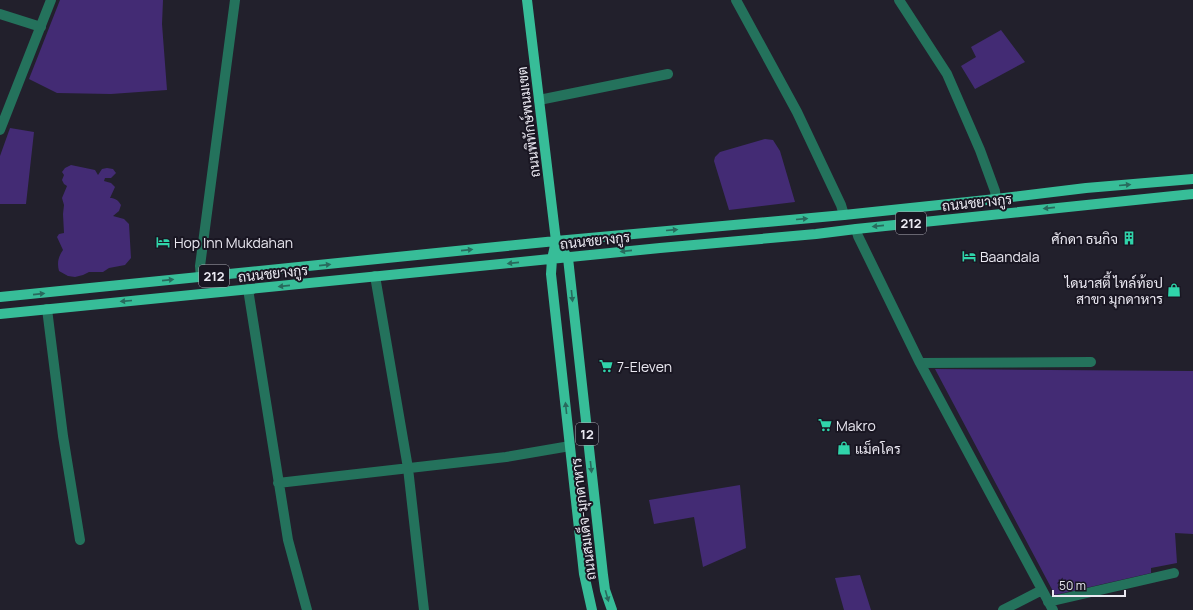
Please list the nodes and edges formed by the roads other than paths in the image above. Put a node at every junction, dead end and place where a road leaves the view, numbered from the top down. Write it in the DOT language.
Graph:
graph roads {
  1 [pos="51,0"];
  2 [pos="235,0"];
  3 [pos="527,0"];
  4 [pos="736,0"];
  5 [pos="899,0"];
  6 [pos="0,14"];
  7 [pos="40,27"];
  8 [pos="668,74"];
  9 [pos="539,100"];
  10 [pos="0,130"];
  11 [pos="1193,179"];
  12 [pos="1086,188"];
  13 [pos="1193,194"];
  14 [pos="996,199"];
  15 [pos="1088,204"];
  16 [pos="844,215"];
  17 [pos="856,229"];
  18 [pos="556,240"];
  19 [pos="568,258"];
  20 [pos="552,259"];
  21 [pos="375,276"];
  22 [pos="201,277"];
  23 [pos="248,289"];
  24 [pos="0,298"];
  25 [pos="47,308"];
  26 [pos="0,314"];
  27 [pos="1092,362"];
  28 [pos="920,363"];
  29 [pos="570,446"];
  30 [pos="408,468"];
  31 [pos="278,483"];
  32 [pos="80,540"];
  33 [pos="1174,573"];
  34 [pos="1042,590"];
  35 [pos="1051,606"];
  36 [pos="1007,609"];
  37 [pos="307,610"];
  38 [pos="424,610"];
  39 [pos="592,610"];
  40 [pos="612,610"];
  1 -- 7 [label="street"];
  2 -- 22 [label="street"];
  3 -- 9 [label="main road, ถนนพิทักษ์พนมเขต"];
  4 -- 16 [label="street"];
  5 -- 14 [label="street"];
  6 -- 7 [label="street"];
  7 -- 10 [label="street"];
  8 -- 9 [label="street"];
  9 -- 18 [label="main road, ถนนพิทักษ์พนมเขต"];
  12 -- 11 [label="main road, ถนนชยางกูร / 212, one-way"];
  12 -- 14 [label="main road, ถนนชยางกูร / 212"];
  12 -- 15 [label="main road"];
  13 -- 15 [label="main road, ถนนชยางกูร / 212"];
  14 -- 16 [label="main road, ถนนชยางกูร / 212"];
  15 -- 17 [label="main road, ถนนชยางกูร / 212, one-way"];
  18 -- 16 [label="main road, ถนนชยางกูร / 212, one-way"];
  17 -- 19 [label="main road, ถนนชยางกูร / 212, one-way"];
  17 -- 28 [label="street"];
  18 -- 19 [label="main road"];
  18 -- 20 [label="main road, ถนนสมเด็จ-มุกดาหาร"];
  22 -- 18 [label="main road, ถนนชยางกูร / 212, one-way"];
  19 -- 20 [label="main road, ถนนชยางกูร / 212"];
  19 -- 40 [label="main road, ถนนสมเด็จ-มุกดาหาร / 12, one-way"];
  20 -- 21 [label="main road, ถนนชยางกูร / 212, one-way"];
  29 -- 20 [label="main road, ถนนสมเด็จ-มุกดาหาร / 12, one-way"];
  21 -- 23 [label="main road, ถนนชยางกูร / 212, one-way"];
  21 -- 30 [label="street"];
  24 -- 22 [label="main road, ถนนชยางกูร / 212, one-way"];
  23 -- 25 [label="main road, ถนนชยางกูร / 212, one-way"];
  23 -- 31 [label="street"];
  25 -- 26 [label="main road, ถนนชยางกูร / 212"];
  25 -- 32 [label="street"];
  27 -- 28 [label="street"];
  28 -- 34 [label="street"];
  29 -- 30 [label="street"];
  29 -- 39 [label="main road, ถนนสมเด็จ-มุกดาหาร / 12"];
  30 -- 31 [label="street"];
  30 -- 38 [label="street"];
  31 -- 37 [label="street"];
  33 -- 35 [label="street"];
  34 -- 35 [label="street"];
  34 -- 36 [label="street"];
}
